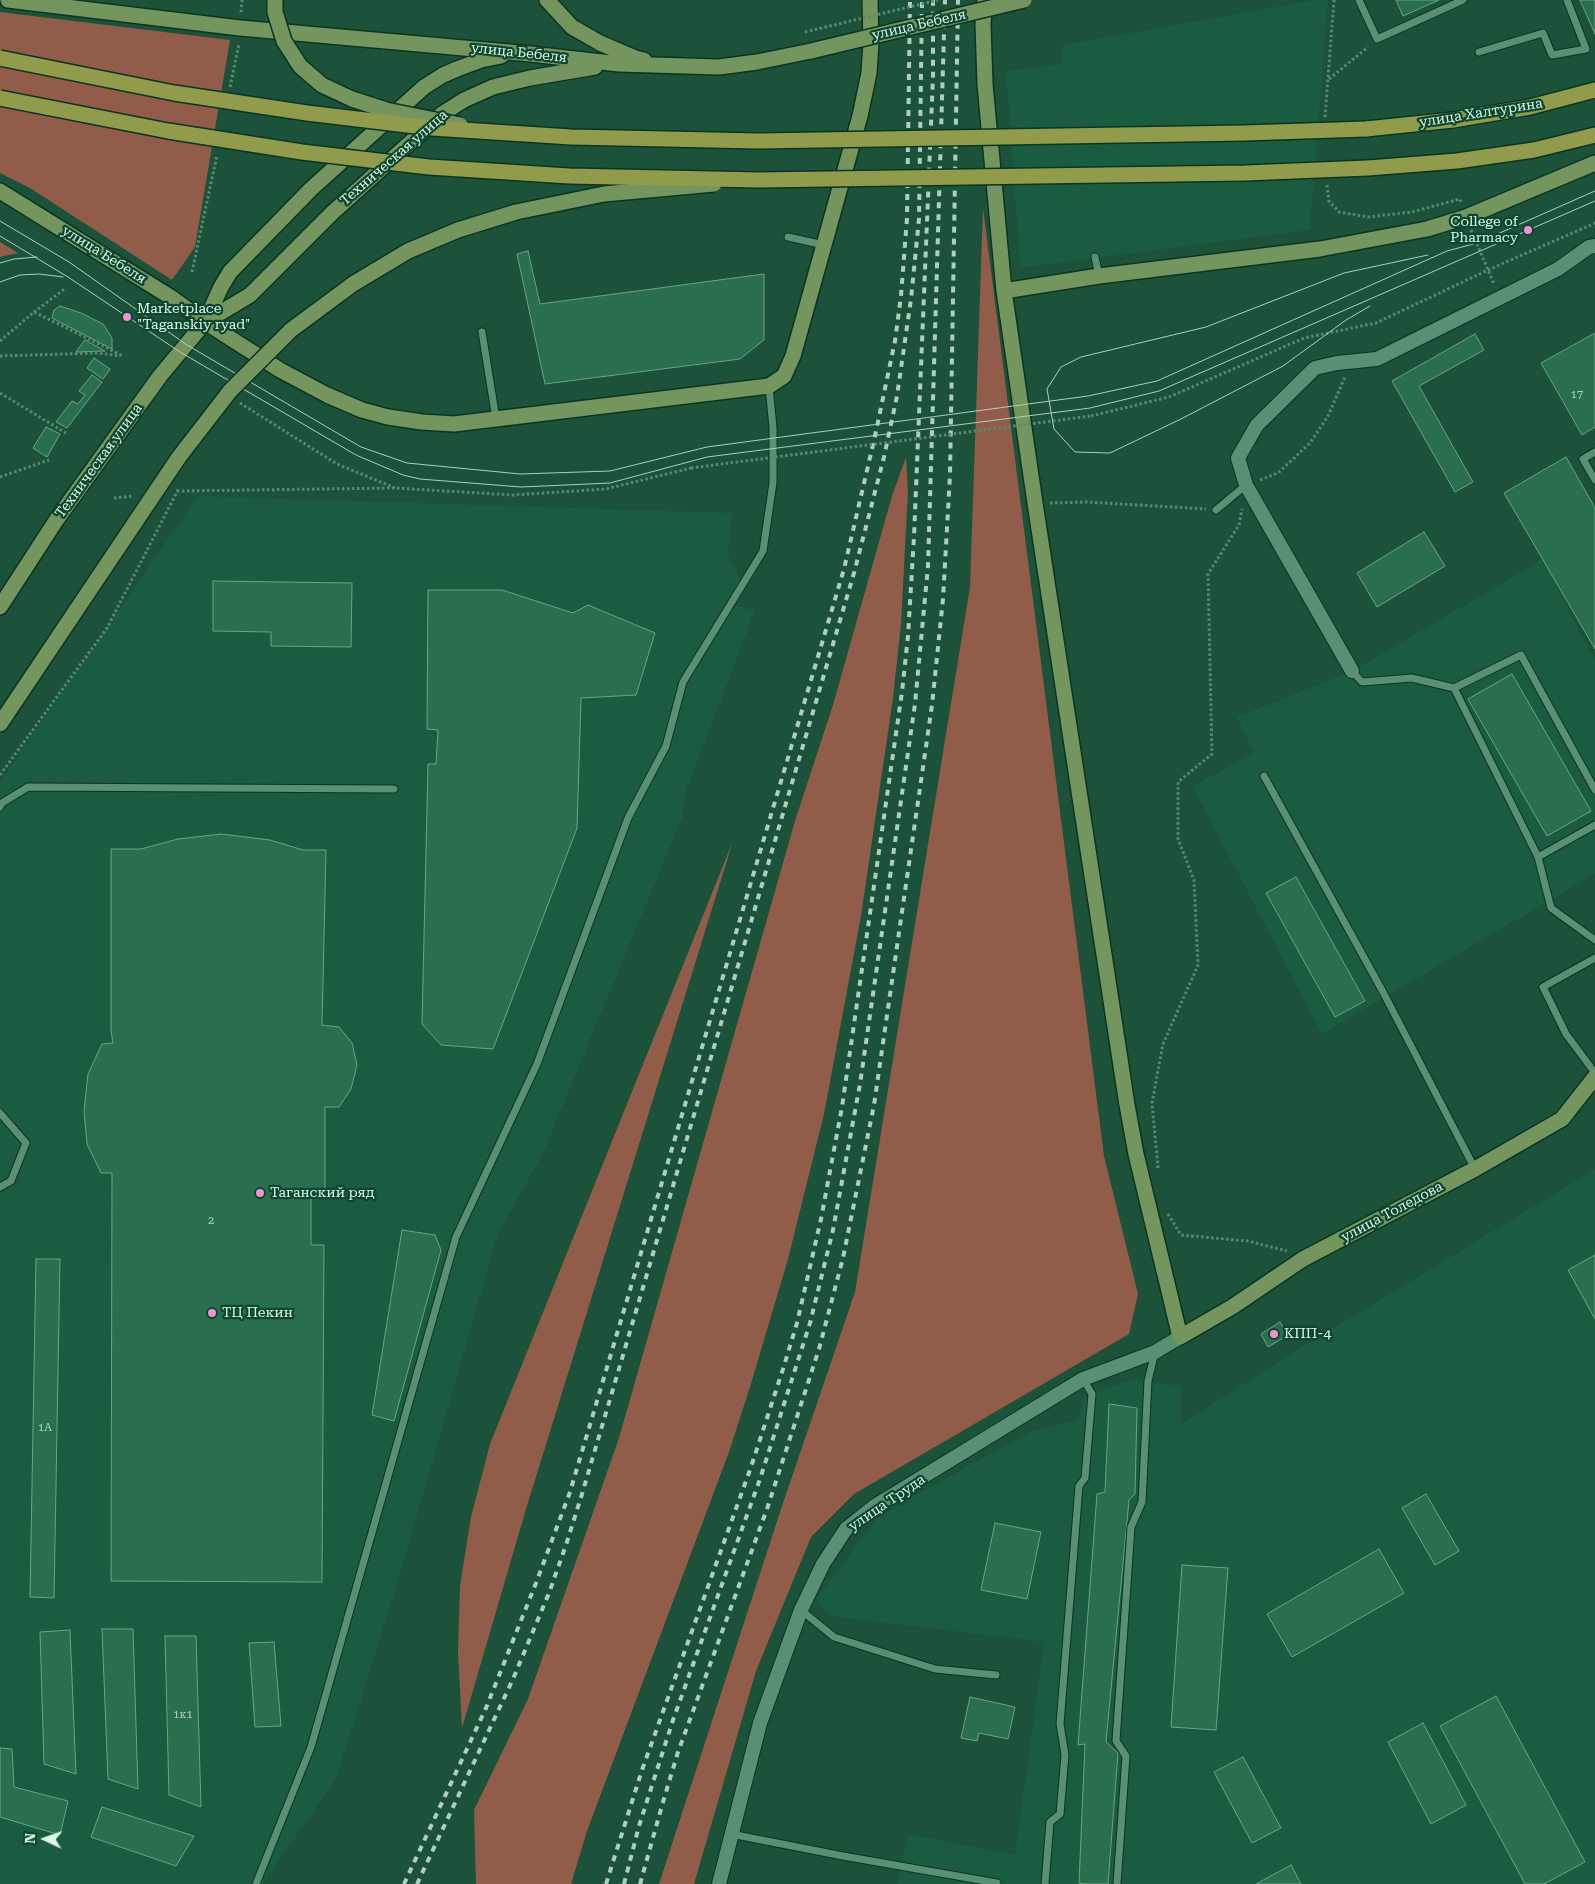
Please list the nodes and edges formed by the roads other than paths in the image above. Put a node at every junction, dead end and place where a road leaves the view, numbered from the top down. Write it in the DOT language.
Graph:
graph roads {
  1 [pos="8,0"];
  2 [pos="274,0"];
  3 [pos="547,0"];
  4 [pos="870,0"];
  5 [pos="985,0"];
  6 [pos="1024,0"];
  7 [pos="1359,0"];
  8 [pos="1463,0"];
  9 [pos="1567,0"];
  10 [pos="31,1"];
  11 [pos="1479,52"];
  12 [pos="531,54"];
  13 [pos="0,58"];
  14 [pos="619,64"];
  15 [pos="680,68"];
  16 [pos="1595,90"];
  17 [pos="0,98"];
  18 [pos="494,132"];
  19 [pos="1595,135"];
  20 [pos="1595,163"];
  21 [pos="759,180"];
  22 [pos="0,191"];
  23 [pos="788,236"];
  24 [pos="824,246"];
  25 [pos="1595,246"];
  26 [pos="1095,257"];
  27 [pos="1098,276"];
  28 [pos="1004,291"];
  29 [pos="205,322"];
  30 [pos="482,332"];
  31 [pos="769,386"];
  32 [pos="496,419"];
  33 [pos="1595,452"];
  34 [pos="1595,480"];
  35 [pos="1246,485"];
  36 [pos="1216,510"];
  37 [pos="0,606"];
  38 [pos="1352,671"];
  39 [pos="1454,688"];
  40 [pos="0,724"];
  41 [pos="1264,776"];
  42 [pos="394,788"];
  43 [pos="1595,790"];
  44 [pos="0,807"];
  45 [pos="1595,825"];
  46 [pos="1538,857"];
  47 [pos="1595,940"];
  48 [pos="1595,958"];
  49 [pos="1595,1073"];
  50 [pos="1595,1077"];
  51 [pos="0,1113"];
  52 [pos="1475,1169"];
  53 [pos="0,1187"];
  54 [pos="1180,1337"];
  55 [pos="1155,1352"];
  56 [pos="1083,1379"];
  57 [pos="801,1610"];
  58 [pos="996,1675"];
  59 [pos="731,1834"];
  60 [pos="997,1883"];
  61 [pos="256,1884"];
  62 [pos="719,1884"];
  63 [pos="1046,1884"];
  64 [pos="1117,1884"];
  1 -- 10 [label="main road, улица Бебеля"];
  2 -- 18 [label="main road, bridge"];
  3 -- 15 [label="main road"];
  4 -- 24 [label="main road"];
  5 -- 28 [label="main road"];
  6 -- 15 [label="main road, улица Бебеля, bridge"];
  7 -- 8 [label="lane"];
  9 -- 11 [label="lane"];
  10 -- 12 [label="main road, улица Бебеля"];
  12 -- 14 [label="main road, улица Бебеля"];
  12 -- 29 [label="main road, Техническая улица"];
  13 -- 18 [label="main road, улица Халтурина, bridge"];
  14 -- 15 [label="main road, улица Бебеля"];
  14 -- 29 [label="main road, Техническая улица"];
  16 -- 18 [label="main road, улица Халтурина, bridge"];
  17 -- 21 [label="main road, bridge"];
  19 -- 21 [label="main road, bridge"];
  20 -- 27 [label="main road"];
  21 -- 40 [label="main road, bridge"];
  22 -- 29 [label="main road, улица Бебеля"];
  23 -- 24 [label="lane"];
  24 -- 31 [label="main road"];
  25 -- 35 [label="street"];
  26 -- 27 [label="lane"];
  27 -- 28 [label="main road"];
  28 -- 54 [label="main road"];
  29 -- 32 [label="main road, улица Бебеля"];
  29 -- 37 [label="main road, Техническая улица"];
  30 -- 32 [label="lane"];
  31 -- 32 [label="main road, улица Бебеля"];
  31 -- 61 [label="lane"];
  33 -- 34 [label="lane"];
  35 -- 36 [label="lane"];
  35 -- 38 [label="street"];
  38 -- 39 [label="lane"];
  39 -- 43 [label="lane"];
  39 -- 46 [label="lane"];
  41 -- 52 [label="lane"];
  42 -- 44 [label="lane"];
  45 -- 46 [label="lane"];
  46 -- 47 [label="lane"];
  48 -- 49 [label="lane"];
  50 -- 52 [label="main road, улица Толедова"];
  51 -- 53 [label="lane"];
  52 -- 54 [label="main road, улица Толедова"];
  54 -- 55 [label="street, улица Труда"];
  55 -- 56 [label="street, улица Труда"];
  55 -- 64 [label="lane"];
  56 -- 57 [label="street, улица Труда"];
  56 -- 63 [label="lane"];
  57 -- 58 [label="lane"];
  57 -- 59 [label="street, улица Труда"];
  59 -- 60 [label="lane"];
  59 -- 62 [label="street, улица Труда"];
}
